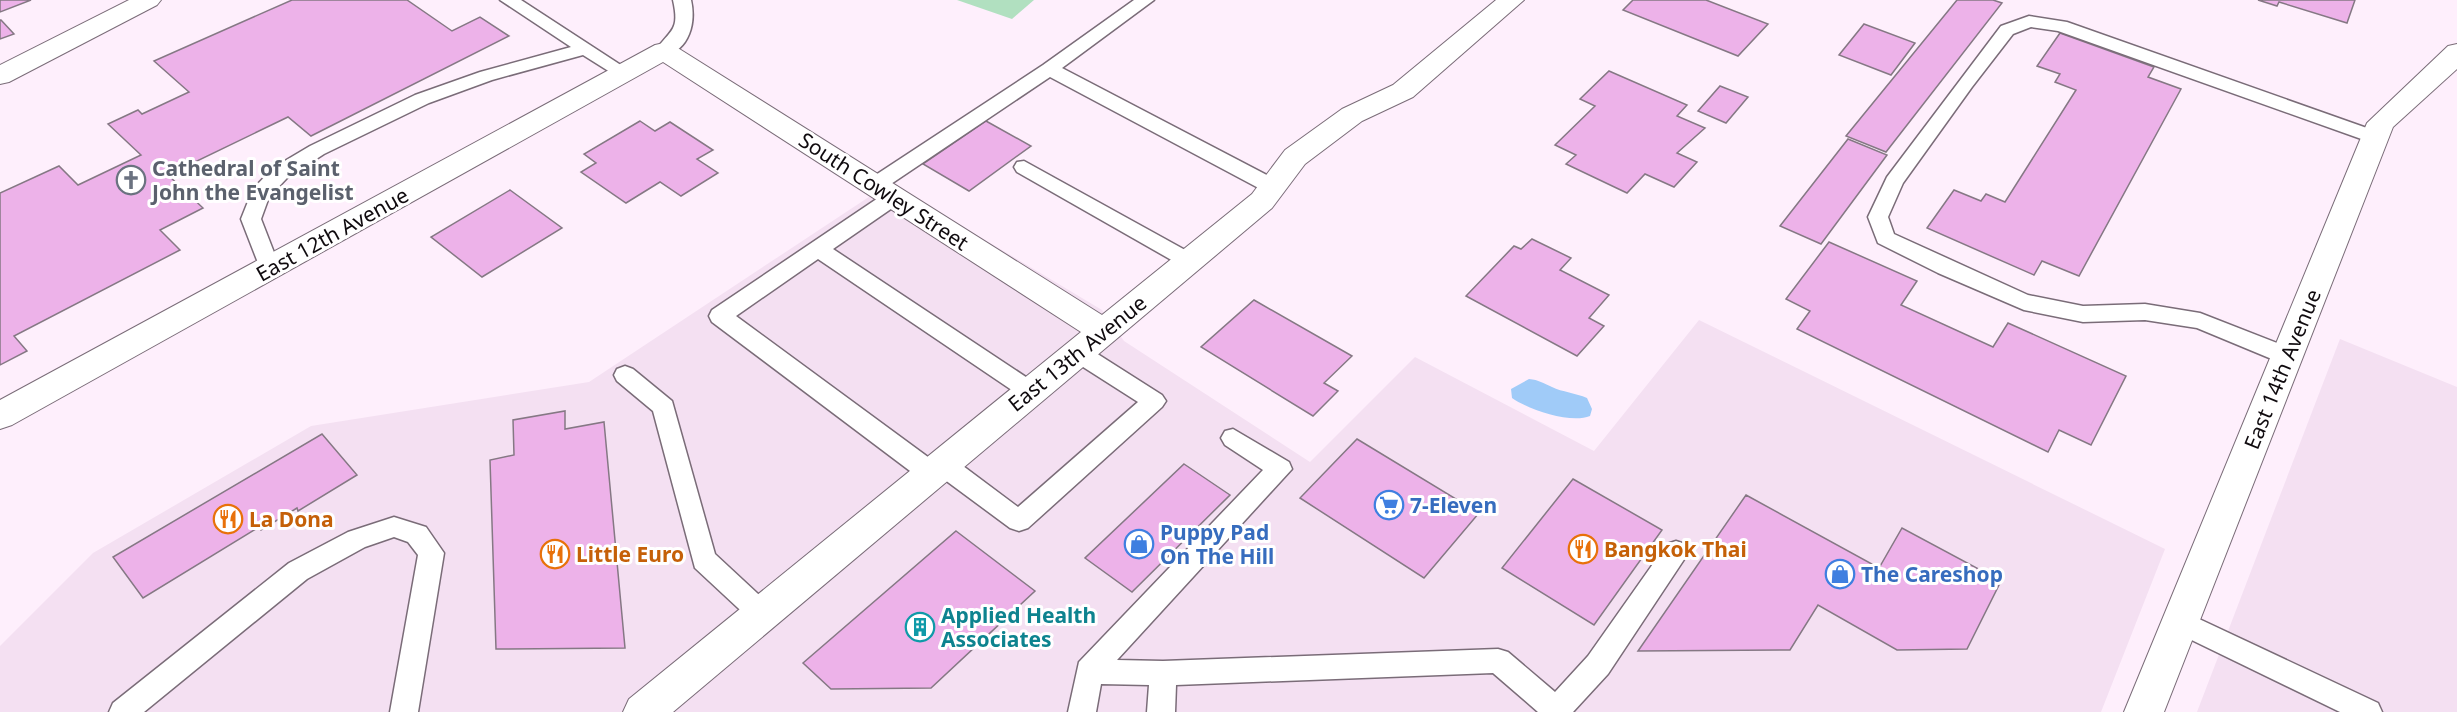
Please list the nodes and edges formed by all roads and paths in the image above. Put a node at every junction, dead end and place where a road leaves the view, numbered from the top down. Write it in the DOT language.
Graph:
graph roads {
  1 [pos="148,0"];
  2 [pos="509,0"];
  3 [pos="682,0"];
  4 [pos="1144,0"];
  5 [pos="1511,0"];
  6 [pos="585,49"];
  7 [pos="664,51"];
  8 [pos="2457,52"];
  9 [pos="1049,69"];
  10 [pos="624,73"];
  11 [pos="0,76"];
  12 [pos="2374,137"];
  13 [pos="1024,167"];
  14 [pos="1272,187"];
  15 [pos="885,191"];
  16 [pos="818,249"];
  17 [pos="1189,261"];
  18 [pos="269,268"];
  19 [pos="1103,331"];
  20 [pos="1077,352"];
  21 [pos="2287,356"];
  22 [pos="625,375"];
  23 [pos="1030,391"];
  24 [pos="0,416"];
  25 [pos="1233,438"];
  26 [pos="936,469"];
  27 [pos="1676,552"];
  28 [pos="761,613"];
  29 [pos="2180,622"];
  30 [pos="1089,671"];
  31 [pos="1163,673"];
  32 [pos="1558,711"];
  33 [pos="123,712"];
  34 [pos="404,712"];
  35 [pos="643,712"];
  36 [pos="1082,712"];
  37 [pos="1161,712"];
  38 [pos="2144,712"];
  39 [pos="2368,712"];
  1 -- 11 [label="street"];
  2 -- 6 [label="lane"];
  3 -- 7 [label="lane"];
  4 -- 9 [label="lane"];
  5 -- 14 [label="street, East 13th Avenue"];
  6 -- 10 [label="lane"];
  6 -- 18 [label="lane"];
  7 -- 10 [label="street, East 12th Avenue"];
  7 -- 15 [label="street, South Cowley Street"];
  8 -- 12 [label="street, East 14th Avenue"];
  9 -- 14 [label="lane"];
  9 -- 15 [label="lane"];
  10 -- 18 [label="street, East 12th Avenue"];
  12 -- 21 [label="street, East 14th Avenue"];
  12 -- 21 [label="lane"];
  13 -- 17 [label="lane"];
  14 -- 17 [label="street, East 13th Avenue"];
  15 -- 16 [label="lane"];
  15 -- 19 [label="street, South Cowley Street"];
  16 -- 23 [label="lane"];
  16 -- 26 [label="lane"];
  17 -- 19 [label="street, East 13th Avenue"];
  18 -- 24 [label="street, East 12th Avenue"];
  19 -- 20 [label="street, East 13th Avenue"];
  20 -- 23 [label="street, East 13th Avenue"];
  20 -- 26 [label="lane"];
  21 -- 29 [label="street, East 14th Avenue"];
  22 -- 28 [label="lane"];
  23 -- 26 [label="street, East 13th Avenue"];
  25 -- 30 [label="lane"];
  26 -- 28 [label="street, East 13th Avenue"];
  27 -- 32 [label="lane"];
  28 -- 35 [label="street, East 13th Avenue"];
  29 -- 38 [label="street, East 14th Avenue"];
  29 -- 39 [label="lane"];
  30 -- 31 [label="lane"];
  30 -- 36 [label="lane"];
  31 -- 32 [label="lane"];
  31 -- 37 [label="lane"];
  33 -- 34 [label="lane"];
}
